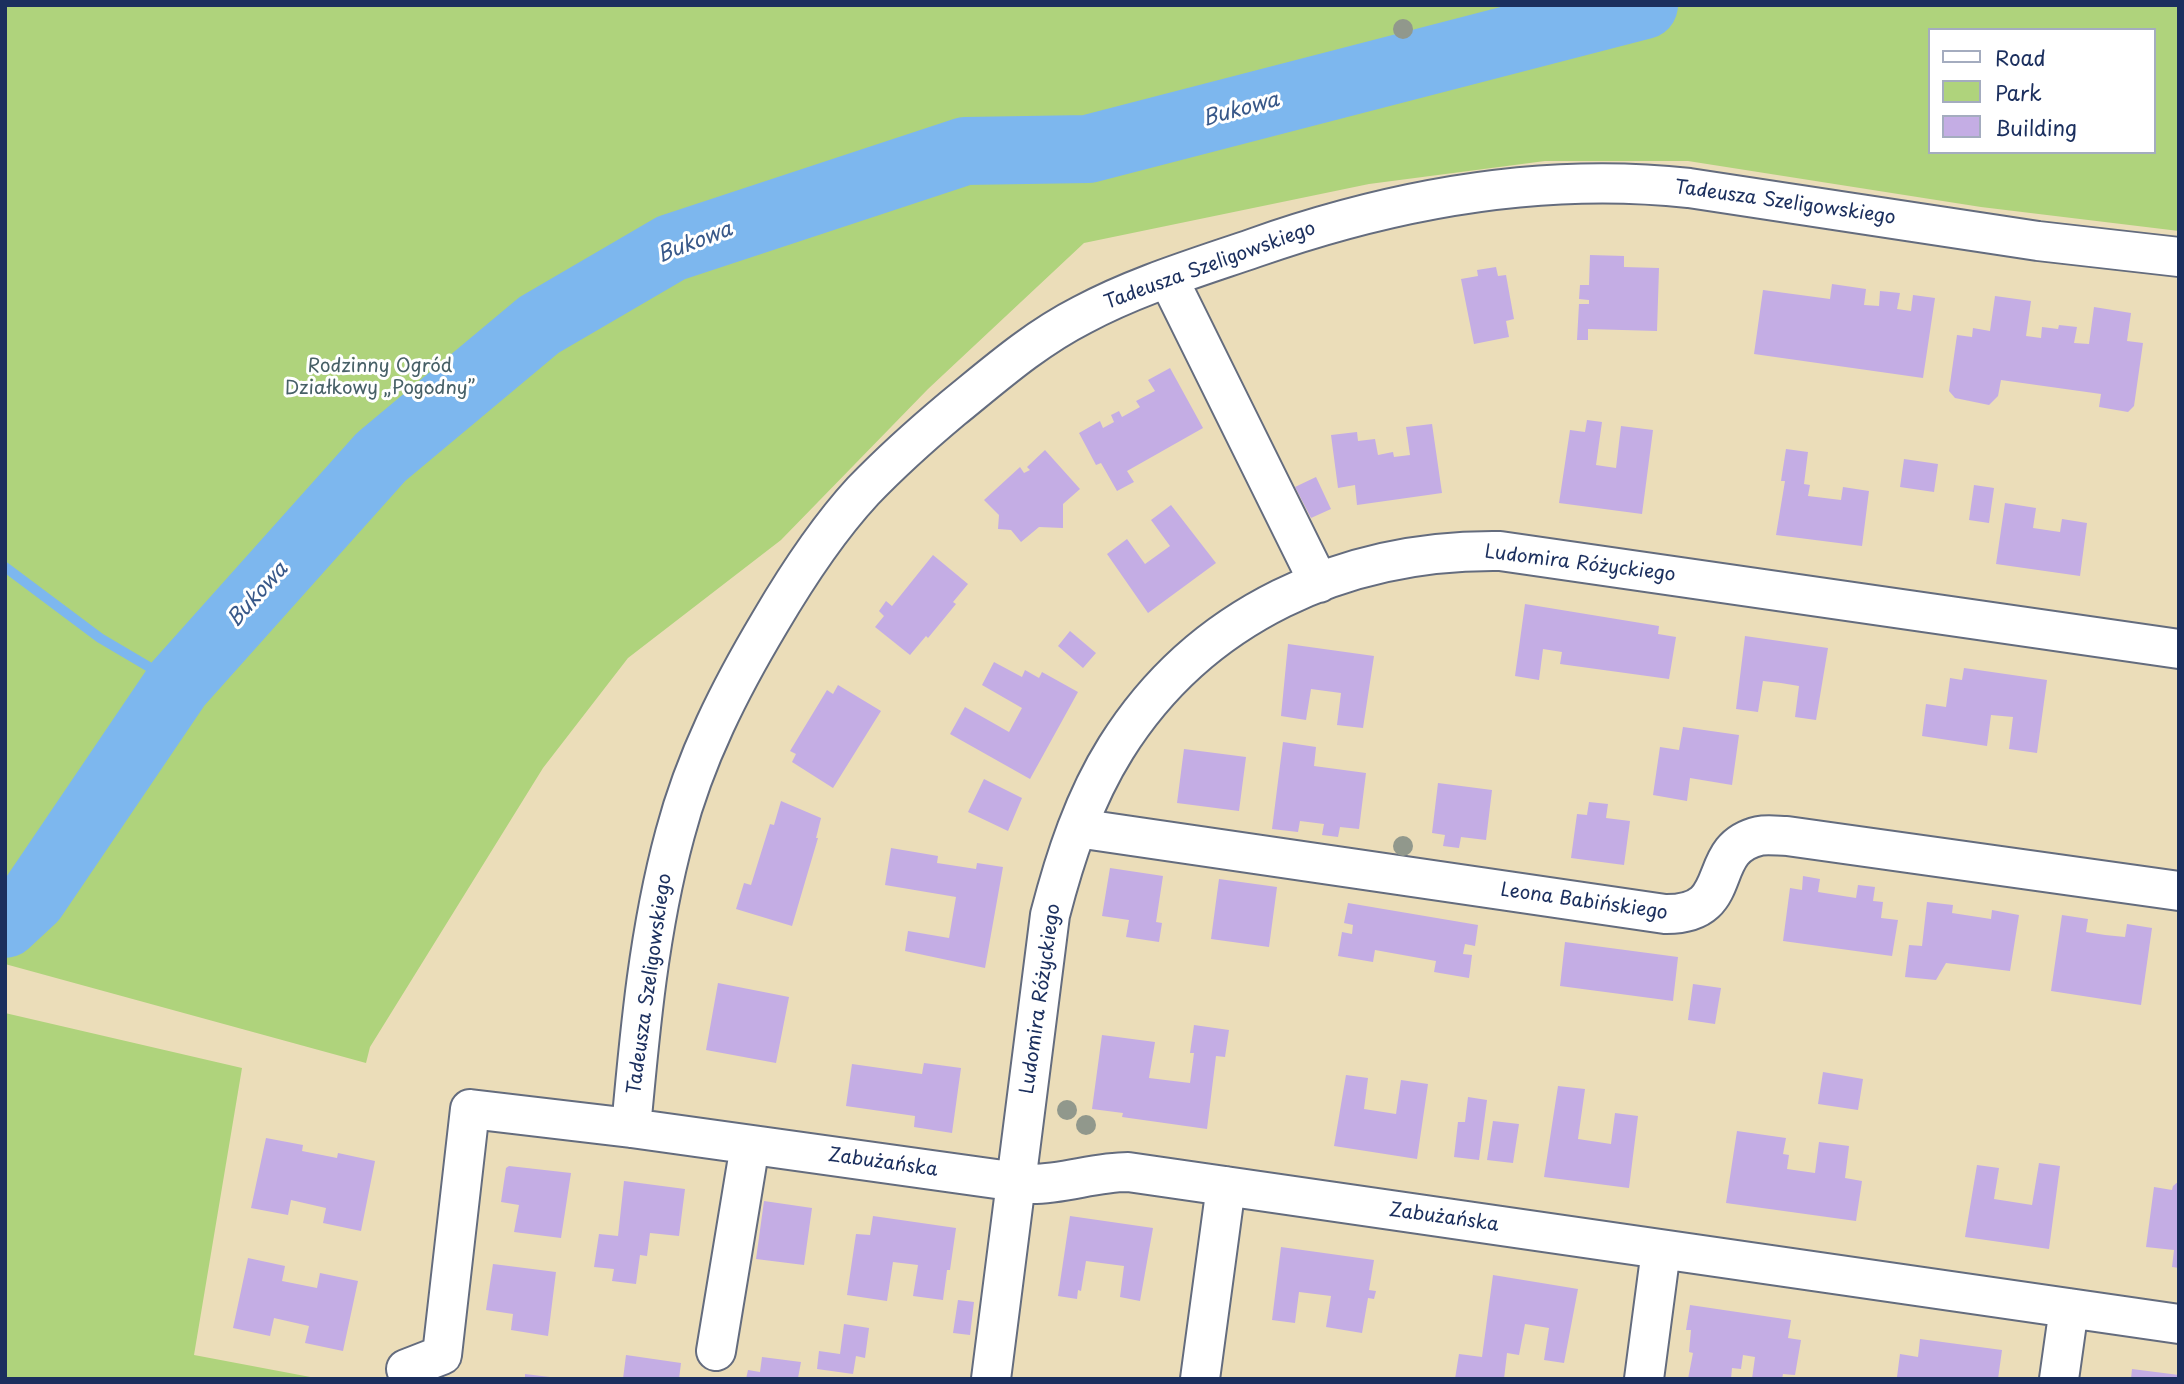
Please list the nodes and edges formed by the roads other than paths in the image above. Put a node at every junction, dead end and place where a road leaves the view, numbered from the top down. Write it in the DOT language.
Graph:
graph roads {
  1 [pos="2179,257"];
  2 [pos="1168,278"];
  3 [pos="1320,583"];
  4 [pos="2179,649"];
  5 [pos="1077,828"];
  6 [pos="2179,891"];
  7 [pos="631,1128"];
  8 [pos="750,1145"];
  9 [pos="1017,1182"];
  10 [pos="1226,1186"];
  11 [pos="1661,1250"];
  12 [pos="2068,1308"];
  13 [pos="2179,1324"];
  14 [pos="716,1351"];
  15 [pos="406,1369"];
  16 [pos="991,1379"];
  17 [pos="1200,1379"];
  18 [pos="1644,1379"];
  19 [pos="2059,1379"];
  1 -- 2 [label="street, Tadeusza Szeligowskiego"];
  2 -- 3 [label="street"];
  2 -- 7 [label="street, Tadeusza Szeligowskiego"];
  3 -- 4 [label="street, Ludomira Różyckiego"];
  3 -- 5 [label="street, Ludomira Różyckiego"];
  5 -- 6 [label="street, Leona Babińskiego"];
  5 -- 9 [label="street, Ludomira Różyckiego"];
  7 -- 8 [label="street, Zabużańska"];
  7 -- 15 [label="street, Zabużańska"];
  8 -- 9 [label="street, Zabużańska"];
  8 -- 14 [label="street"];
  9 -- 10 [label="street, Zabużańska"];
  9 -- 16 [label="street"];
  10 -- 11 [label="street, Zabużańska"];
  10 -- 17 [label="street"];
  11 -- 12 [label="street, Zabużańska"];
  11 -- 18 [label="street"];
  12 -- 13 [label="street, Zabużańska"];
  12 -- 19 [label="street"];
}
